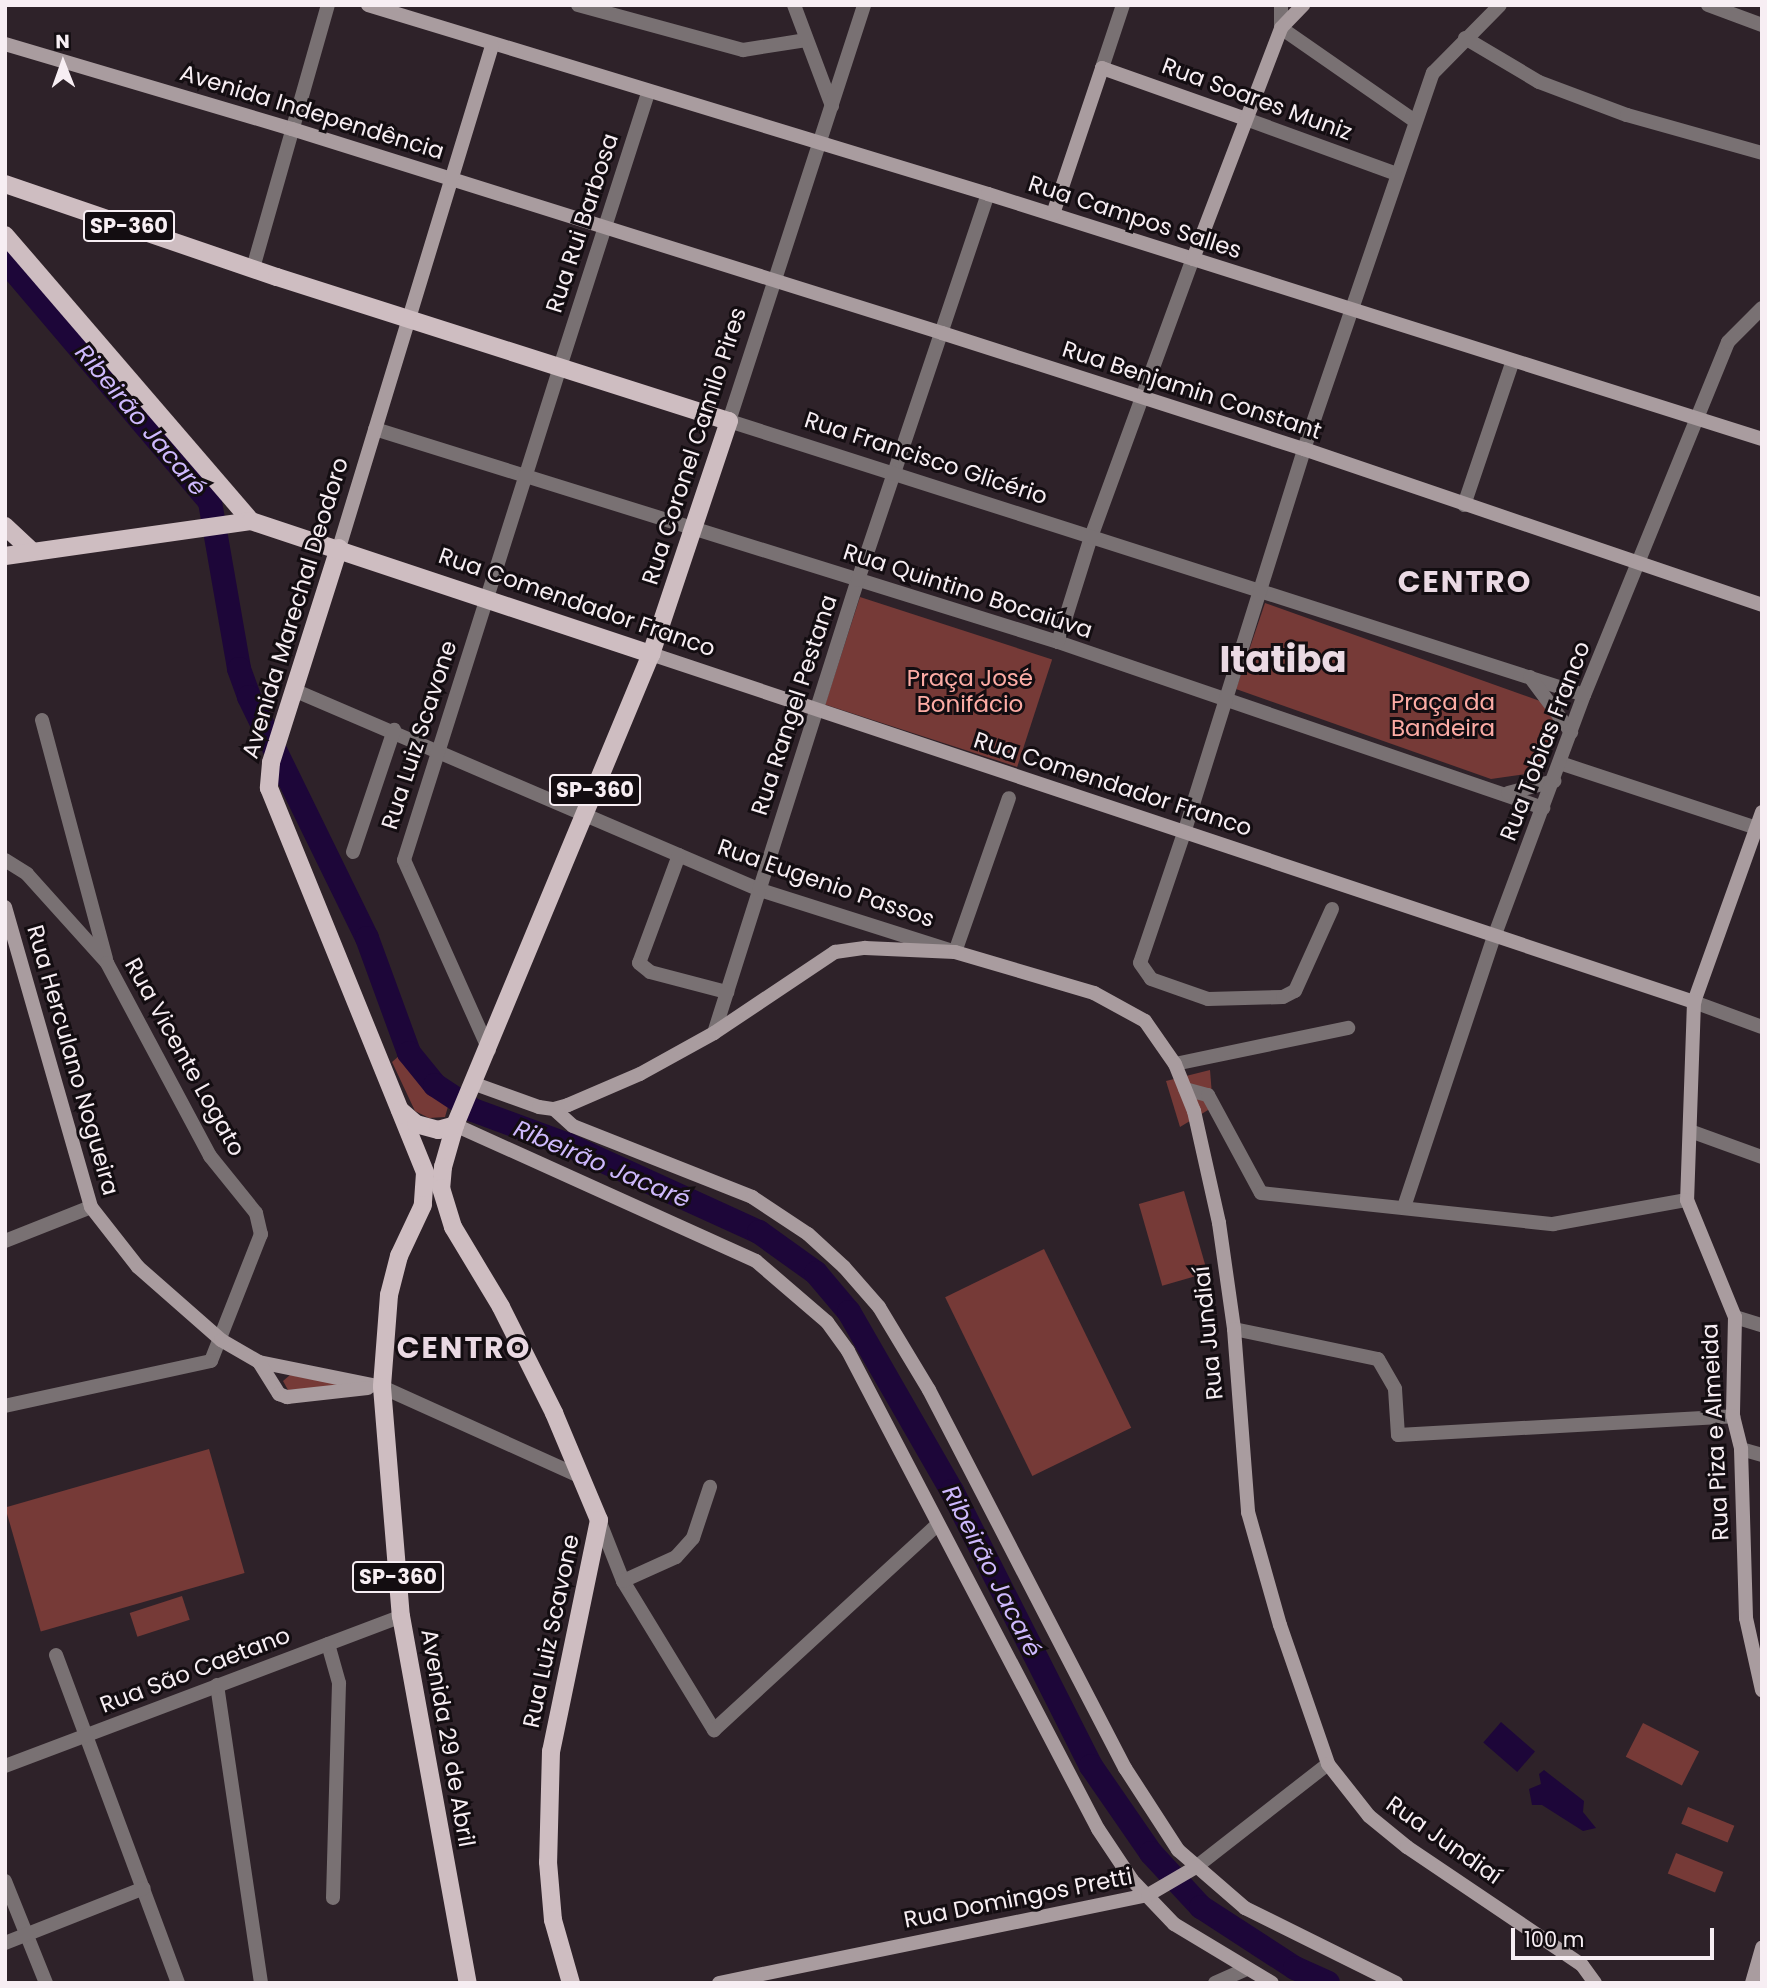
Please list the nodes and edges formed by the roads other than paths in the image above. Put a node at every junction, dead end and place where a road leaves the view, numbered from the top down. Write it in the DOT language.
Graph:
graph roads {
  1 [pos="328,5"];
  2 [pos="368,5"];
  3 [pos="578,5"];
  4 [pos="793,5"];
  5 [pos="864,5"];
  6 [pos="1123,5"];
  7 [pos="1281,5"];
  8 [pos="1303,5"];
  9 [pos="1500,5"];
  10 [pos="1708,5"];
  11 [pos="1762,24"];
  12 [pos="1281,28"];
  13 [pos="1465,38"];
  14 [pos="806,40"];
  15 [pos="5,44"];
  16 [pos="492,46"];
  17 [pos="1102,68"];
  18 [pos="648,93"];
  19 [pos="831,106"];
  20 [pos="1243,118"];
  21 [pos="1415,121"];
  22 [pos="292,129"];
  23 [pos="819,142"];
  24 [pos="1762,153"];
  25 [pos="1397,174"];
  26 [pos="452,178"];
  27 [pos="7,188"];
  28 [pos="988,194"];
  29 [pos="1053,214"];
  30 [pos="606,226"];
  31 [pos="5,235"];
  32 [pos="1193,259"];
  33 [pos="253,268"];
  34 [pos="775,280"];
  35 [pos="1762,308"];
  36 [pos="1351,311"];
  37 [pos="408,318"];
  38 [pos="942,333"];
  39 [pos="1512,363"];
  40 [pos="560,367"];
  41 [pos="1142,398"];
  42 [pos="1696,416"];
  43 [pos="729,421"];
  44 [pos="375,429"];
  45 [pos="1762,439"];
  46 [pos="1304,449"];
  47 [pos="896,475"];
  48 [pos="527,476"];
  49 [pos="1464,505"];
  50 [pos="251,520"];
  51 [pos="5,526"];
  52 [pos="693,528"];
  53 [pos="1091,537"];
  54 [pos="339,548"];
  55 [pos="32,551"];
  56 [pos="5,556"];
  57 [pos="1639,563"];
  58 [pos="858,580"];
  59 [pos="1260,591"];
  60 [pos="490,599"];
  61 [pos="1762,605"];
  62 [pos="1058,642"];
  63 [pos="651,654"];
  64 [pos="1530,677"];
  65 [pos="296,691"];
  66 [pos="1584,695"];
  67 [pos="1226,698"];
  68 [pos="816,709"];
  69 [pos="42,720"];
  70 [pos="394,730"];
  71 [pos="1571,732"];
  72 [pos="440,750"];
  73 [pos="1560,763"];
  74 [pos="1554,780"];
  75 [pos="1502,794"];
  76 [pos="1009,798"];
  77 [pos="1543,808"];
  78 [pos="1762,812"];
  79 [pos="585,814"];
  80 [pos="1759,829"];
  81 [pos="1184,833"];
  82 [pos="353,852"];
  83 [pos="679,855"];
  84 [pos="5,860"];
  85 [pos="760,890"];
  86 [pos="5,907"];
  87 [pos="1332,909"];
  88 [pos="1494,937"];
  89 [pos="955,952"];
  90 [pos="107,963"];
  91 [pos="727,992"];
  92 [pos="1694,1002"];
  93 [pos="1762,1027"];
  94 [pos="1348,1028"];
  95 [pos="714,1033"];
  96 [pos="489,1050"];
  97 [pos="1175,1064"];
  98 [pos="473,1088"];
  99 [pos="1185,1089"];
  100 [pos="400,1110"];
  101 [pos="554,1110"];
  102 [pos="457,1121"];
  103 [pos="1690,1131"];
  104 [pos="1762,1157"];
  105 [pos="425,1173"];
  106 [pos="1687,1200"];
  107 [pos="91,1207"];
  108 [pos="1404,1207"];
  109 [pos="416,1219"];
  110 [pos="453,1227"];
  111 [pos="5,1241"];
  112 [pos="1735,1317"];
  113 [pos="1762,1325"];
  114 [pos="1234,1329"];
  115 [pos="221,1340"];
  116 [pos="259,1362"];
  117 [pos="293,1369"];
  118 [pos="273,1382"];
  119 [pos="382,1387"];
  120 [pos="5,1406"];
  121 [pos="1733,1416"];
  122 [pos="1741,1448"];
  123 [pos="1762,1455"];
  124 [pos="579,1476"];
  125 [pos="710,1487"];
  126 [pos="599,1520"];
  127 [pos="936,1526"];
  128 [pos="623,1581"];
  129 [pos="401,1616"];
  130 [pos="328,1644"];
  131 [pos="56,1655"];
  132 [pos="217,1685"];
  133 [pos="1762,1690"];
  134 [pos="85,1735"];
  135 [pos="1328,1764"];
  136 [pos="5,1766"];
  137 [pos="1193,1869"];
  138 [pos="5,1881"];
  139 [pos="144,1888"];
  140 [pos="1151,1893"];
  141 [pos="333,1898"];
  142 [pos="28,1934"];
  143 [pos="5,1943"];
  144 [pos="1762,1947"];
  145 [pos="1244,1970"];
  146 [pos="1752,1981"];
  147 [pos="46,1983"];
  148 [pos="178,1983"];
  149 [pos="261,1983"];
  150 [pos="468,1983"];
  151 [pos="571,1983"];
  152 [pos="719,1983"];
  153 [pos="1215,1983"];
  154 [pos="1272,1983"];
  155 [pos="1396,1983"];
  156 [pos="1595,1983"];
  1 -- 22 [label="street"];
  2 -- 16 [label="main road, Rua Campos Salles"];
  3 -- 14 [label="street"];
  4 -- 14 [label="street"];
  5 -- 19 [label="street, Rua Coronel Camilo Pires"];
  6 -- 17 [label="street"];
  7 -- 12 [label="street"];
  8 -- 12 [label="main road"];
  9 -- 13 [label="street"];
  10 -- 11 [label="street"];
  12 -- 20 [label="main road"];
  12 -- 21 [label="street"];
  13 -- 21 [label="street"];
  13 -- 24 [label="street"];
  14 -- 19 [label="street"];
  15 -- 22 [label="main road, Avenida Independência"];
  16 -- 18 [label="main road, Rua Campos Salles"];
  16 -- 26 [label="main road, Avenida Marechal Deodoro"];
  17 -- 20 [label="main road, Rua Soares Muniz"];
  17 -- 29 [label="main road"];
  18 -- 23 [label="main road, Rua Campos Salles"];
  18 -- 30 [label="street, Rua Rui Barbosa"];
  19 -- 23 [label="street, Rua Coronel Camilo Pires"];
  20 -- 25 [label="street, Rua Soares Muniz"];
  20 -- 32 [label="main road"];
  21 -- 25 [label="street"];
  22 -- 26 [label="main road, Avenida Independência"];
  22 -- 33 [label="street"];
  23 -- 28 [label="main road, Rua Campos Salles"];
  23 -- 34 [label="street, Rua Coronel Camilo Pires"];
  25 -- 36 [label="street"];
  26 -- 30 [label="main road, Avenida Independência"];
  26 -- 37 [label="main road, Avenida Marechal Deodoro"];
  27 -- 33 [label="main road, SP-360"];
  28 -- 29 [label="main road, Rua Campos Salles"];
  28 -- 38 [label="street, Rua Rangel Pestana"];
  29 -- 32 [label="main road, Rua Campos Salles"];
  30 -- 34 [label="main road, Rua Benjamin Constant"];
  30 -- 40 [label="street, Rua Rui Barbosa"];
  31 -- 50 [label="main road"];
  32 -- 36 [label="main road, Rua Campos Salles"];
  32 -- 41 [label="street"];
  33 -- 37 [label="main road, Rua Francisco Glicério / SP-360"];
  34 -- 38 [label="main road, Rua Benjamin Constant"];
  34 -- 43 [label="street, Rua Coronel Camilo Pires"];
  35 -- 42 [label="street, Rua Tobias Franco"];
  36 -- 39 [label="main road, Rua Campos Salles"];
  36 -- 46 [label="street"];
  37 -- 40 [label="main road, Rua Francisco Glicério / SP-360"];
  37 -- 44 [label="main road, Avenida Marechal Deodoro"];
  38 -- 41 [label="main road, Rua Benjamin Constant"];
  38 -- 47 [label="street, Rua Rangel Pestana"];
  39 -- 42 [label="main road, Rua Campos Salles"];
  39 -- 49 [label="street"];
  40 -- 43 [label="main road, Rua Francisco Glicério / SP-360"];
  40 -- 48 [label="street, Rua Luiz Scavone"];
  41 -- 46 [label="main road, Rua Benjamin Constant"];
  41 -- 53 [label="street"];
  42 -- 45 [label="main road, Rua Campos Salles"];
  42 -- 57 [label="street, Rua Tobias Franco"];
  43 -- 47 [label="street, Rua Francisco Glicério"];
  43 -- 52 [label="main road, Rua Coronel Camilo Pires / SP-360"];
  44 -- 48 [label="street, Rua Quintino Bocaiúva"];
  44 -- 54 [label="main road, Avenida Marechal Deodoro"];
  46 -- 49 [label="main road, Rua Benjamin Constant"];
  46 -- 59 [label="street"];
  47 -- 53 [label="street, Rua Francisco Glicério"];
  47 -- 58 [label="street, Rua Rangel Pestana"];
  48 -- 52 [label="street, Rua Quintino Bocaiúva"];
  48 -- 60 [label="street, Rua Luiz Scavone"];
  49 -- 57 [label="main road, Rua Benjamin Constant"];
  50 -- 54 [label="main road, Rua Comendador Franco"];
  50 -- 55 [label="main road"];
  51 -- 55 [label="main road"];
  52 -- 58 [label="street, Rua Quintino Bocaiúva"];
  52 -- 63 [label="main road, Rua Coronel Camilo Pires / SP-360"];
  53 -- 59 [label="street, Rua Francisco Glicério"];
  53 -- 62 [label="street"];
  54 -- 60 [label="main road, Rua Comendador Franco"];
  54 -- 65 [label="main road, Avenida Marechal Deodoro / SP-360"];
  55 -- 56 [label="main road"];
  57 -- 61 [label="main road, Rua Benjamin Constant"];
  57 -- 66 [label="street, Rua Tobias Franco"];
  58 -- 62 [label="street, Rua Quintino Bocaiúva"];
  58 -- 68 [label="street, Rua Rangel Pestana"];
  59 -- 64 [label="street, Rua Francisco Glicério"];
  59 -- 67 [label="street"];
  60 -- 63 [label="main road, Rua Comendador Franco"];
  60 -- 72 [label="street, Rua Luiz Scavone"];
  62 -- 67 [label="street, Rua Quintino Bocaiúva"];
  63 -- 68 [label="main road, Rua Comendador Franco"];
  63 -- 79 [label="main road, Rua Coronel Camilo Pires / SP-360"];
  64 -- 66 [label="street, Rua Francisco Glicério"];
  64 -- 71 [label="street"];
  65 -- 70 [label="street, Rua Eugenio Passos"];
  65 -- 100 [label="main road, Avenida Marechal Deodoro / SP-360"];
  66 -- 71 [label="street, Rua Tobias Franco"];
  67 -- 75 [label="street, Rua Quintino Bocaiúva"];
  67 -- 81 [label="street"];
  68 -- 81 [label="main road, Rua Comendador Franco"];
  68 -- 85 [label="street, Rua Rangel Pestana"];
  69 -- 90 [label="street"];
  70 -- 72 [label="street, Rua Eugenio Passos"];
  70 -- 82 [label="street"];
  71 -- 73 [label="street, Rua Tobias Franco"];
  72 -- 79 [label="street, Rua Eugenio Passos"];
  72 -- 96 [label="street, Rua Luiz Scavone"];
  73 -- 74 [label="street, Rua Tobias Franco"];
  73 -- 80 [label="street"];
  74 -- 75 [label="street"];
  74 -- 77 [label="street, Rua Tobias Franco"];
  75 -- 77 [label="street, Rua Quintino Bocaiúva"];
  76 -- 89 [label="street"];
  77 -- 88 [label="street, Rua Tobias Franco"];
  78 -- 80 [label="main road, Rua Piza e Almeida"];
  79 -- 83 [label="street, Rua Eugenio Passos"];
  79 -- 96 [label="main road, Rua Coronel Camilo Pires / SP-360"];
  80 -- 92 [label="main road, Rua Piza e Almeida"];
  81 -- 87 [label="street"];
  81 -- 88 [label="main road, Rua Comendador Franco"];
  83 -- 85 [label="street, Rua Eugenio Passos"];
  83 -- 91 [label="street"];
  84 -- 90 [label="street, Rua Vicente Logato"];
  85 -- 89 [label="street, Rua Eugenio Passos"];
  85 -- 91 [label="street, Rua Rangel Pestana"];
  86 -- 107 [label="main road, Rua Herculano Nogueira"];
  88 -- 92 [label="main road, Rua Comendador Franco"];
  88 -- 108 [label="street, Rua Tobias Franco"];
  89 -- 95 [label="main road, Rua Jundiaí"];
  89 -- 97 [label="main road, Rua Jundiaí"];
  90 -- 115 [label="street, Rua Vicente Logato"];
  91 -- 95 [label="street, Rua Rangel Pestana"];
  92 -- 93 [label="street, Rua Comendador Franco"];
  92 -- 103 [label="main road, Rua Piza e Almeida"];
  94 -- 97 [label="street"];
  95 -- 101 [label="main road, Rua Jundiaí"];
  96 -- 98 [label="main road, Rua Luiz Scavone / SP-360"];
  97 -- 99 [label="main road, Rua Jundiaí"];
  98 -- 101 [label="main road"];
  98 -- 102 [label="main road, Rua Luiz Scavone / SP-360"];
  99 -- 108 [label="street"];
  99 -- 114 [label="main road, Rua Jundiaí"];
  100 -- 102 [label="main road"];
  100 -- 105 [label="main road, Avenida Marechal Deodoro / SP-360"];
  101 -- 137 [label="main road"];
  102 -- 110 [label="main road, Rua Luiz Scavone / SP-360"];
  102 -- 127 [label="main road"];
  103 -- 104 [label="street"];
  103 -- 106 [label="main road, Rua Piza e Almeida"];
  105 -- 109 [label="main road, Avenida 29 de Abril / SP-360"];
  106 -- 108 [label="street"];
  106 -- 112 [label="main road, Rua Piza e Almeida"];
  107 -- 111 [label="street"];
  107 -- 115 [label="main road, Rua Herculano Nogueira"];
  109 -- 110 [label="main road"];
  109 -- 119 [label="main road, Avenida 29 de Abril / SP-360"];
  110 -- 124 [label="main road, Rua Luiz Scavone / SP-360"];
  112 -- 113 [label="street"];
  112 -- 121 [label="main road, Rua Piza e Almeida"];
  114 -- 121 [label="street"];
  114 -- 135 [label="main road, Rua Jundiaí"];
  115 -- 116 [label="main road, Rua Herculano Nogueira"];
  115 -- 120 [label="street, Rua Vicente Logato"];
  116 -- 117 [label="main road, Rua Herculano Nogueira"];
  116 -- 118 [label="main road"];
  117 -- 118 [label="main road"];
  117 -- 119 [label="main road, Rua Herculano Nogueira"];
  118 -- 119 [label="main road"];
  119 -- 124 [label="street"];
  119 -- 129 [label="main road, Avenida 29 de Abril / SP-360"];
  121 -- 122 [label="main road, Rua Piza e Almeida"];
  122 -- 123 [label="street"];
  122 -- 133 [label="main road, Rua Piza e Almeida"];
  124 -- 126 [label="main road, Rua Luiz Scavone / SP-360"];
  125 -- 128 [label="street"];
  126 -- 128 [label="street"];
  126 -- 151 [label="main road, Rua Luiz Scavone"];
  127 -- 128 [label="street"];
  127 -- 140 [label="main road"];
  129 -- 130 [label="street, Rua São Caetano"];
  129 -- 150 [label="main road, Avenida 29 de Abril / SP-360"];
  130 -- 132 [label="street, Rua São Caetano"];
  130 -- 141 [label="street"];
  131 -- 134 [label="street"];
  132 -- 134 [label="street, Rua São Caetano"];
  132 -- 149 [label="street"];
  134 -- 136 [label="street, Rua São Caetano"];
  134 -- 139 [label="street"];
  135 -- 137 [label="street, Rua Domingos Pretti"];
  135 -- 156 [label="main road, Rua Jundiaí"];
  137 -- 140 [label="main road, Rua Domingos Pretti"];
  137 -- 155 [label="main road"];
  138 -- 142 [label="street"];
  139 -- 142 [label="street"];
  139 -- 148 [label="street"];
  140 -- 145 [label="main road"];
  140 -- 152 [label="main road, Rua Domingos Pretti"];
  142 -- 143 [label="street"];
  142 -- 147 [label="street"];
  144 -- 146 [label="main road"];
  145 -- 153 [label="street"];
  145 -- 154 [label="main road"];
}
